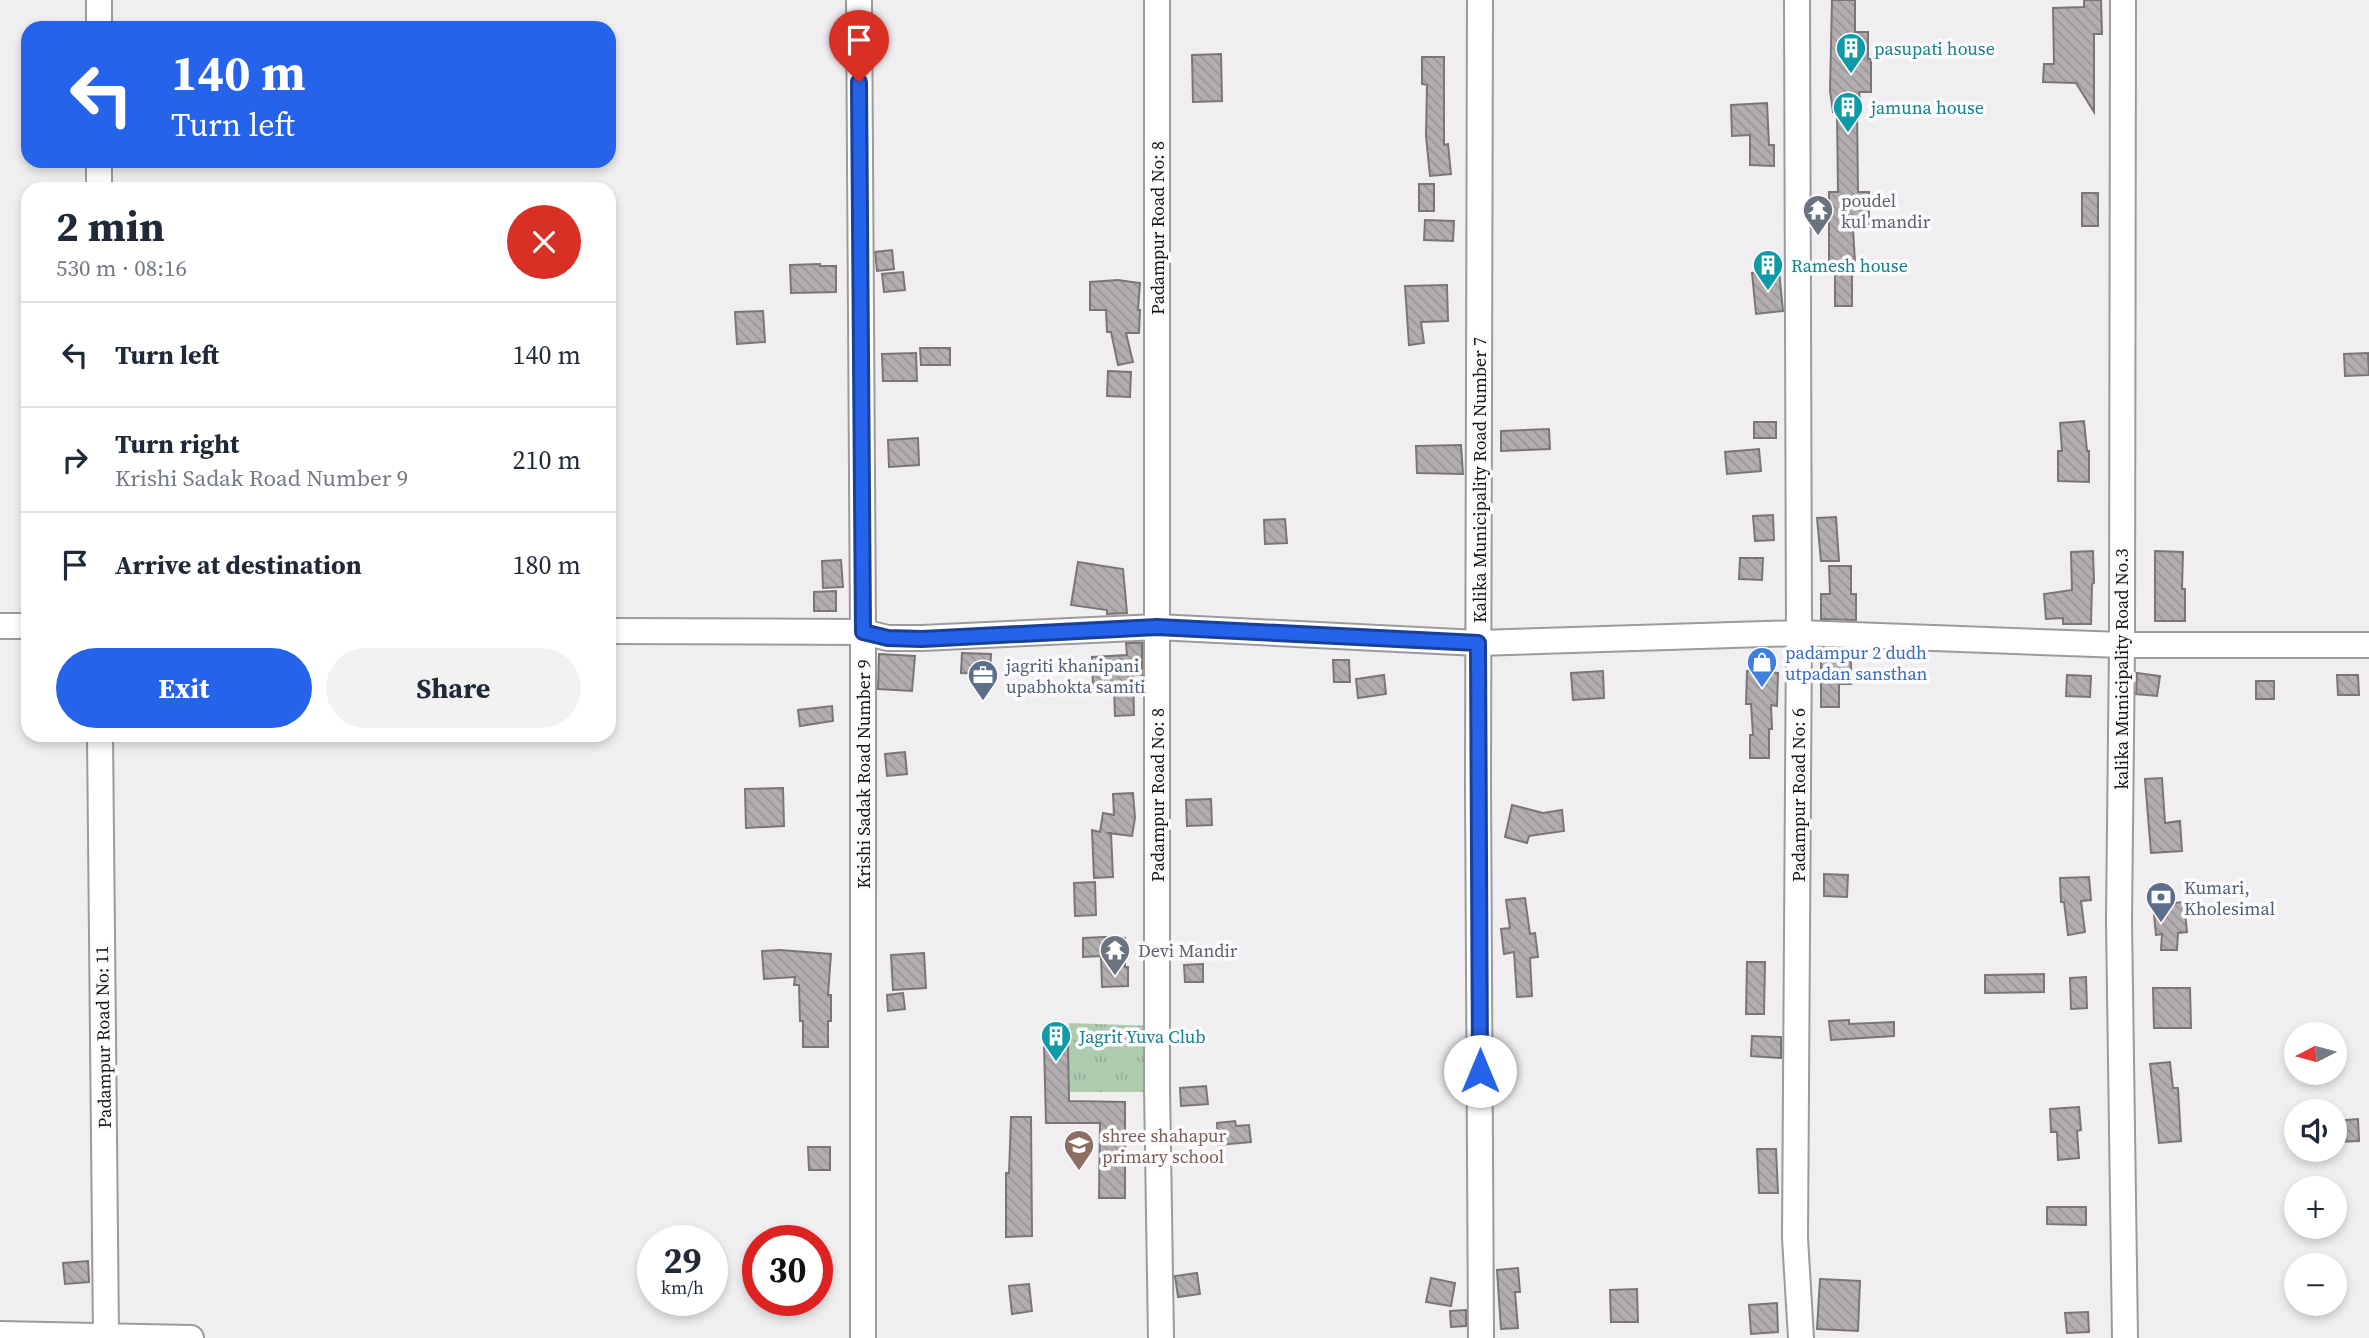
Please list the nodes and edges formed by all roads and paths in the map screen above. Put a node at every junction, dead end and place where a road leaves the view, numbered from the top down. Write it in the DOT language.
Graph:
graph roads {
  1 [pos="99,0"];
  2 [pos="859,0"];
  3 [pos="1157,0"];
  4 [pos="1480,0"];
  5 [pos="1797,0"];
  6 [pos="2123,0"];
  7 [pos="99,21"];
  8 [pos="0,626"];
  9 [pos="21,626"];
  10 [pos="1157,627"];
  11 [pos="616,632"];
  12 [pos="863,632"];
  13 [pos="1799,633"];
  14 [pos="1478,643"];
  15 [pos="2122,645"];
  16 [pos="2369,645"];
  17 [pos="100,742"];
  18 [pos="0,1334"];
  19 [pos="106,1337"];
  20 [pos="191,1338"];
  21 [pos="863,1338"];
  22 [pos="1161,1338"];
  23 [pos="1480,1338"];
  24 [pos="1801,1338"];
  25 [pos="2124,1338"];
  1 -- 7 [label="street"];
  2 -- 12 [label="street, Krishi Sadak Road Number 9"];
  3 -- 10 [label="street, Padampur Road No: 8"];
  4 -- 14 [label="street, Kalika Municipality Road Number 7"];
  5 -- 13 [label="street, Padampur Road No: 6"];
  6 -- 15 [label="street, kalika Municipality Road No.3"];
  8 -- 9 [label="street"];
  10 -- 12 [label="street"];
  10 -- 14 [label="street"];
  10 -- 22 [label="street, Padampur Road No: 8"];
  11 -- 12 [label="street"];
  12 -- 21 [label="street, Krishi Sadak Road Number 9"];
  13 -- 14 [label="street"];
  13 -- 15 [label="street"];
  13 -- 24 [label="street, Padampur Road No: 6"];
  14 -- 23 [label="street, Kalika Municipality Road Number 7"];
  15 -- 16 [label="street"];
  15 -- 25 [label="street, kalika Municipality Road No.3"];
  17 -- 19 [label="street, Padampur Road No: 11"];
  18 -- 19 [label="street"];
  19 -- 20 [label="street"];
}
